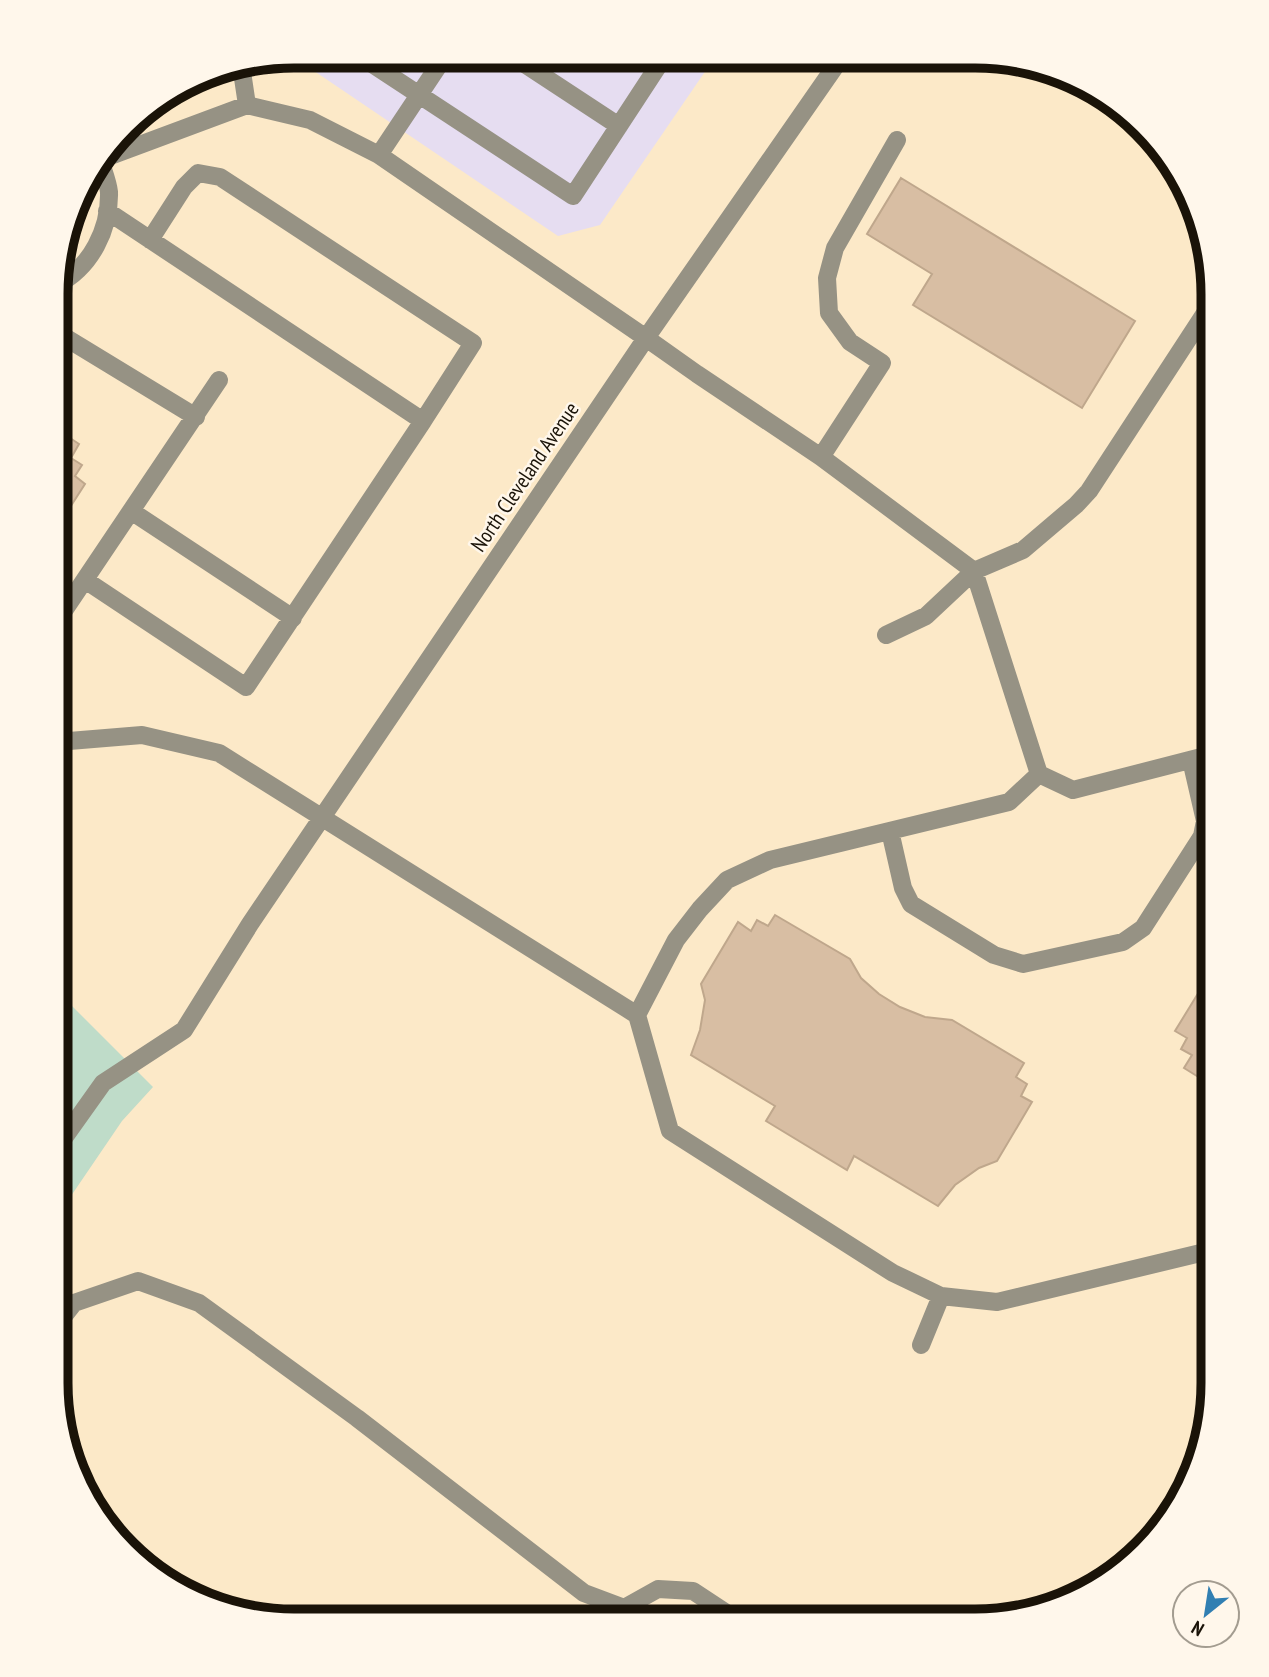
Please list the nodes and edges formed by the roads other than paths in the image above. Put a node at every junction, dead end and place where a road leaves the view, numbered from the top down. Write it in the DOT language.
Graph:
graph roads {
  1 [pos="378,68"];
  2 [pos="438,68"];
  3 [pos="531,68"];
  4 [pos="657,68"];
  5 [pos="834,68"];
  6 [pos="242,75"];
  7 [pos="420,95"];
  8 [pos="247,105"];
  9 [pos="619,126"];
  10 [pos="897,140"];
  11 [pos="118,154"];
  12 [pos="379,155"];
  13 [pos="104,173"];
  14 [pos="107,211"];
  15 [pos="150,240"];
  16 [pos="69,278"];
  17 [pos="1201,320"];
  18 [pos="646,338"];
  19 [pos="68,339"];
  20 [pos="219,380"];
  21 [pos="196,417"];
  22 [pos="423,421"];
  23 [pos="821,457"];
  24 [pos="131,511"];
  25 [pos="974,571"];
  26 [pos="85,580"];
  27 [pos="68,605"];
  28 [pos="293,618"];
  29 [pos="886,635"];
  30 [pos="68,741"];
  31 [pos="1201,757"];
  32 [pos="1191,760"];
  33 [pos="1039,774"];
  34 [pos="1201,802"];
  35 [pos="323,817"];
  36 [pos="890,831"];
  37 [pos="1201,838"];
  38 [pos="637,1016"];
  39 [pos="68,1133"];
  40 [pos="1200,1253"];
  41 [pos="941,1296"];
  42 [pos="68,1311"];
  43 [pos="921,1345"];
  44 [pos="610,1609"];
  45 [pos="626,1609"];
  46 [pos="720,1609"];
  1 -- 7 [label="street"];
  2 -- 7 [label="street"];
  3 -- 9 [label="street"];
  4 -- 9 [label="street"];
  5 -- 18 [label="street, North Cleveland Avenue"];
  6 -- 8 [label="street"];
  7 -- 9 [label="street"];
  7 -- 12 [label="street"];
  8 -- 11 [label="street"];
  8 -- 12 [label="street"];
  10 -- 23 [label="street"];
  12 -- 18 [label="street"];
  13 -- 14 [label="street"];
  14 -- 15 [label="street"];
  14 -- 16 [label="street"];
  15 -- 22 [label="street"];
  15 -- 22 [label="street"];
  17 -- 25 [label="street"];
  18 -- 23 [label="street"];
  18 -- 35 [label="street, North Cleveland Avenue"];
  19 -- 21 [label="street"];
  20 -- 21 [label="street"];
  21 -- 24 [label="street"];
  22 -- 28 [label="street"];
  23 -- 25 [label="street"];
  24 -- 26 [label="street"];
  24 -- 28 [label="street"];
  25 -- 29 [label="street"];
  25 -- 33 [label="street"];
  26 -- 27 [label="street"];
  26 -- 28 [label="street"];
  30 -- 35 [label="street"];
  31 -- 32 [label="street"];
  32 -- 33 [label="street"];
  32 -- 34 [label="street"];
  33 -- 36 [label="street"];
  35 -- 38 [label="street"];
  35 -- 39 [label="street, North Cleveland Avenue"];
  36 -- 37 [label="street"];
  36 -- 38 [label="street"];
  38 -- 41 [label="street"];
  40 -- 41 [label="street"];
  41 -- 43 [label="street"];
  42 -- 44 [label="street"];
  45 -- 46 [label="street"];
}
